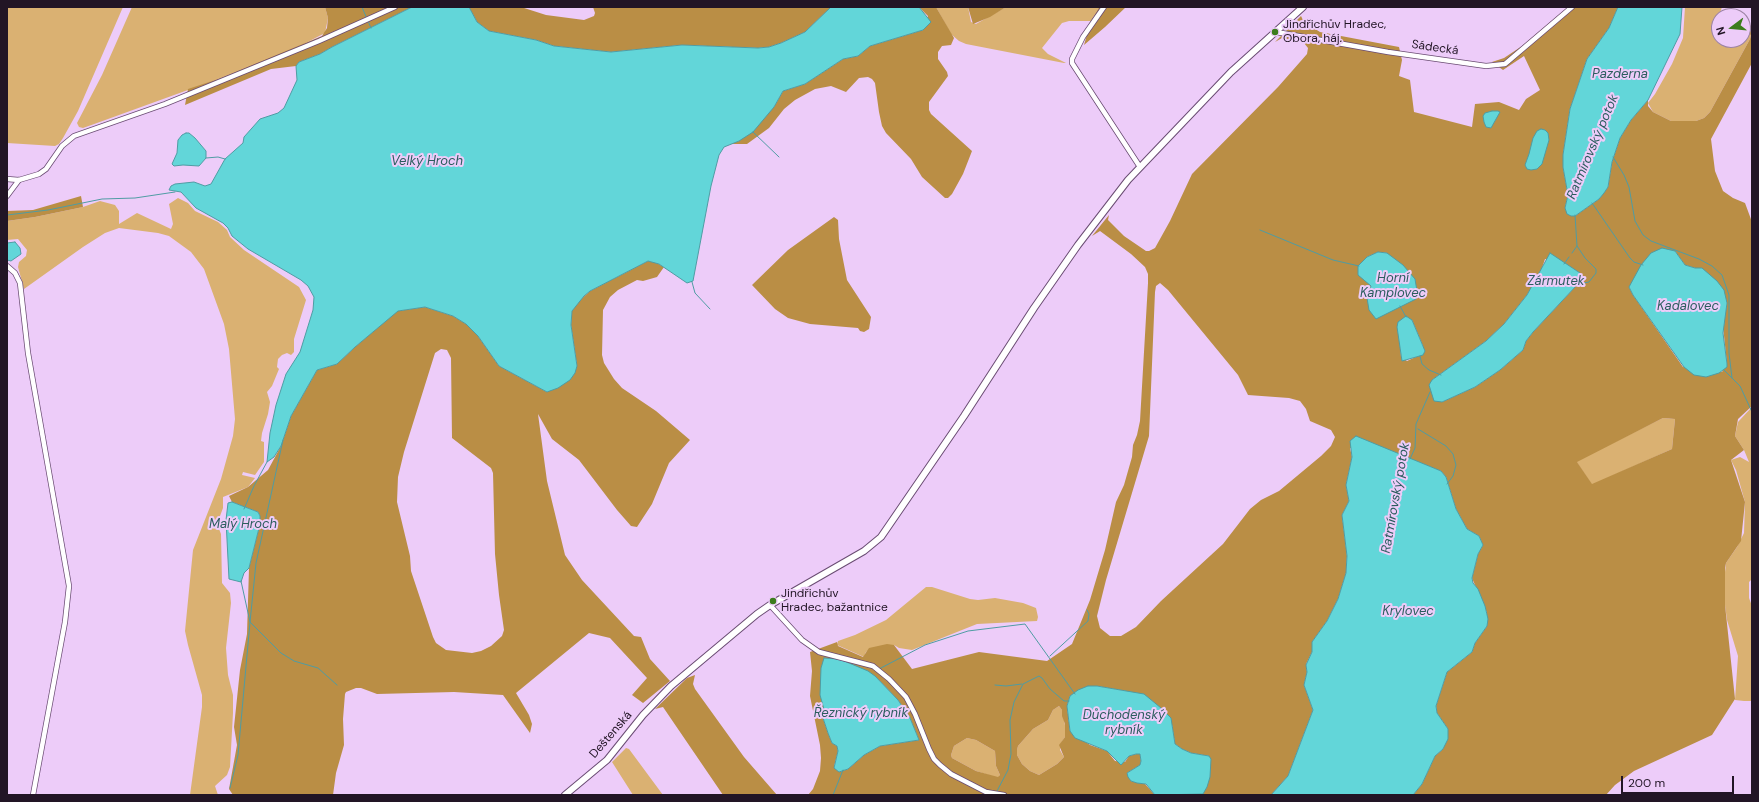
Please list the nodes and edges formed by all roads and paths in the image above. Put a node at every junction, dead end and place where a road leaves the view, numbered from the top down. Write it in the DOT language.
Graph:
graph roads {
  1 [pos="395,7"];
  2 [pos="1104,7"];
  3 [pos="1303,7"];
  4 [pos="1572,7"];
  5 [pos="1276,32"];
  6 [pos="1140,167"];
  7 [pos="7,179"];
  8 [pos="19,180"];
  9 [pos="7,196"];
  10 [pos="7,266"];
  11 [pos="770,605"];
  12 [pos="33,795"];
  13 [pos="565,795"];
  14 [pos="1004,795"];
  1 -- 8 [label="street"];
  2 -- 6 [label="street"];
  3 -- 5 [label="main road, Deštenská"];
  4 -- 5 [label="street, Sádecká"];
  5 -- 6 [label="main road, Deštenská"];
  6 -- 11 [label="main road, Deštenská"];
  7 -- 8 [label="street"];
  8 -- 9 [label="street"];
  10 -- 12 [label="street"];
  11 -- 13 [label="main road, Deštenská"];
  11 -- 14 [label="street"];
}
